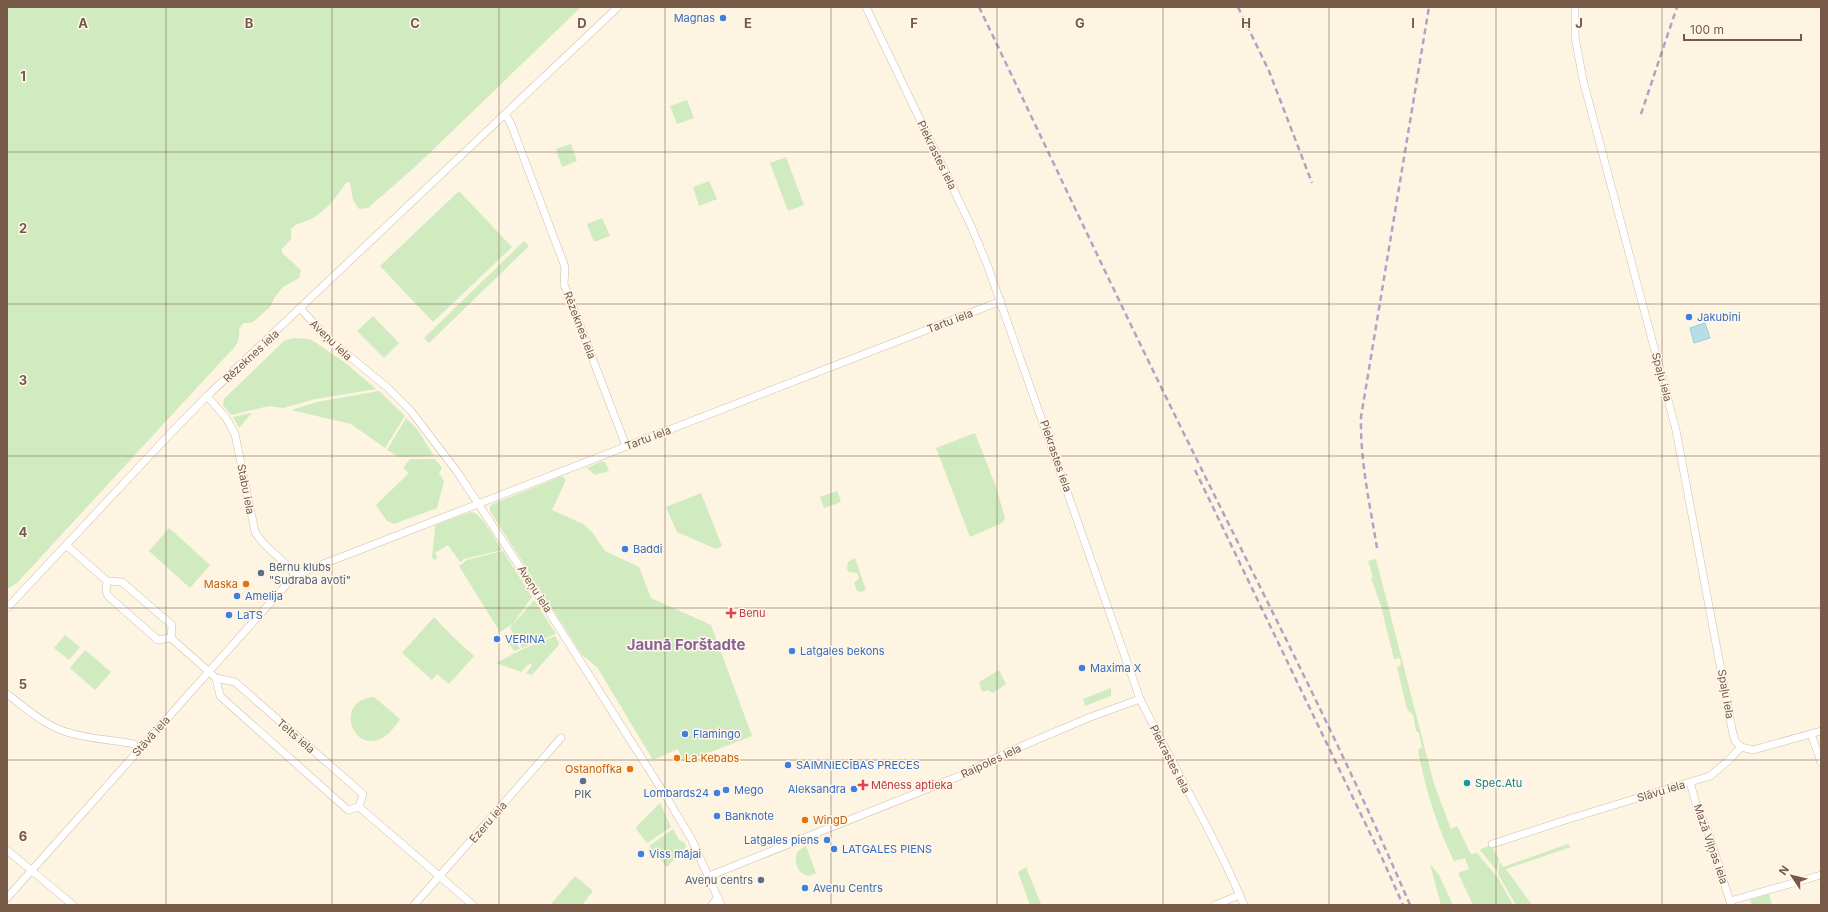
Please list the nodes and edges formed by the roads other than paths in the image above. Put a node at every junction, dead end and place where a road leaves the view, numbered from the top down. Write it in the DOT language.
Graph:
graph roads {
  1 [pos="618,7"];
  2 [pos="866,7"];
  3 [pos="1575,7"];
  4 [pos="505,114"];
  5 [pos="1001,301"];
  6 [pos="301,309"];
  7 [pos="207,396"];
  8 [pos="626,446"];
  9 [pos="478,503"];
  10 [pos="66,545"];
  11 [pos="295,575"];
  12 [pos="107,581"];
  13 [pos="7,608"];
  14 [pos="171,638"];
  15 [pos="209,672"];
  16 [pos="216,678"];
  17 [pos="7,694"];
  18 [pos="1140,699"];
  19 [pos="1821,731"];
  20 [pos="1811,734"];
  21 [pos="561,738"];
  22 [pos="134,744"];
  23 [pos="1741,748"];
  24 [pos="1821,762"];
  25 [pos="1690,782"];
  26 [pos="359,806"];
  27 [pos="1492,844"];
  28 [pos="7,850"];
  29 [pos="31,870"];
  30 [pos="1821,875"];
  31 [pos="440,876"];
  32 [pos="709,876"];
  33 [pos="1240,895"];
  34 [pos="718,897"];
  35 [pos="7,898"];
  36 [pos="1731,903"];
  37 [pos="74,905"];
  38 [pos="414,905"];
  39 [pos="473,905"];
  40 [pos="712,905"];
  41 [pos="721,905"];
  42 [pos="1215,905"];
  43 [pos="1244,905"];
  1 -- 4 [label="street, Rēzeknes iela"];
  2 -- 5 [label="street, Piekrastes iela"];
  3 -- 23 [label="street, Spaļu iela"];
  4 -- 6 [label="street, Rēzeknes iela"];
  4 -- 8 [label="street, Rēzeknes iela"];
  5 -- 8 [label="street, Tartu iela"];
  5 -- 18 [label="street, Piekrastes iela"];
  6 -- 7 [label="street, Rēzeknes iela"];
  6 -- 9 [label="street, Aveņu iela"];
  7 -- 10 [label="street, Rēzeknes iela"];
  7 -- 11 [label="street, Stabu iela"];
  8 -- 9 [label="street, Tartu iela"];
  9 -- 11 [label="street, Tartu iela"];
  9 -- 32 [label="street, Aveņu iela"];
  10 -- 12 [label="street"];
  10 -- 13 [label="street, Rēzeknes iela"];
  11 -- 15 [label="street, Stāvā iela"];
  12 -- 14 [label="street"];
  12 -- 14 [label="street"];
  14 -- 15 [label="street, Telts iela"];
  15 -- 16 [label="street, Telts iela"];
  15 -- 29 [label="street, Stāvā iela"];
  16 -- 26 [label="street, Telts iela"];
  16 -- 26 [label="street, Telts iela"];
  17 -- 22 [label="street"];
  18 -- 32 [label="street, Raipoles iela"];
  18 -- 33 [label="street, Piekrastes iela"];
  19 -- 20 [label="street"];
  20 -- 23 [label="street"];
  20 -- 24 [label="street"];
  21 -- 31 [label="street, Ezeru iela"];
  23 -- 25 [label="street, Slāvu iela"];
  25 -- 27 [label="street, Slāvu iela"];
  25 -- 36 [label="street, Mazā Viļņas iela"];
  26 -- 31 [label="street"];
  28 -- 29 [label="street"];
  29 -- 35 [label="street, Stāvā iela"];
  29 -- 37 [label="street"];
  30 -- 36 [label="street"];
  31 -- 38 [label="street, Ezeru iela"];
  31 -- 39 [label="street"];
  32 -- 34 [label="street, Aveņu iela"];
  33 -- 42 [label="street"];
  33 -- 43 [label="street, Piekrastes iela"];
  34 -- 40 [label="street"];
  34 -- 41 [label="street, Aveņu iela"];
}
